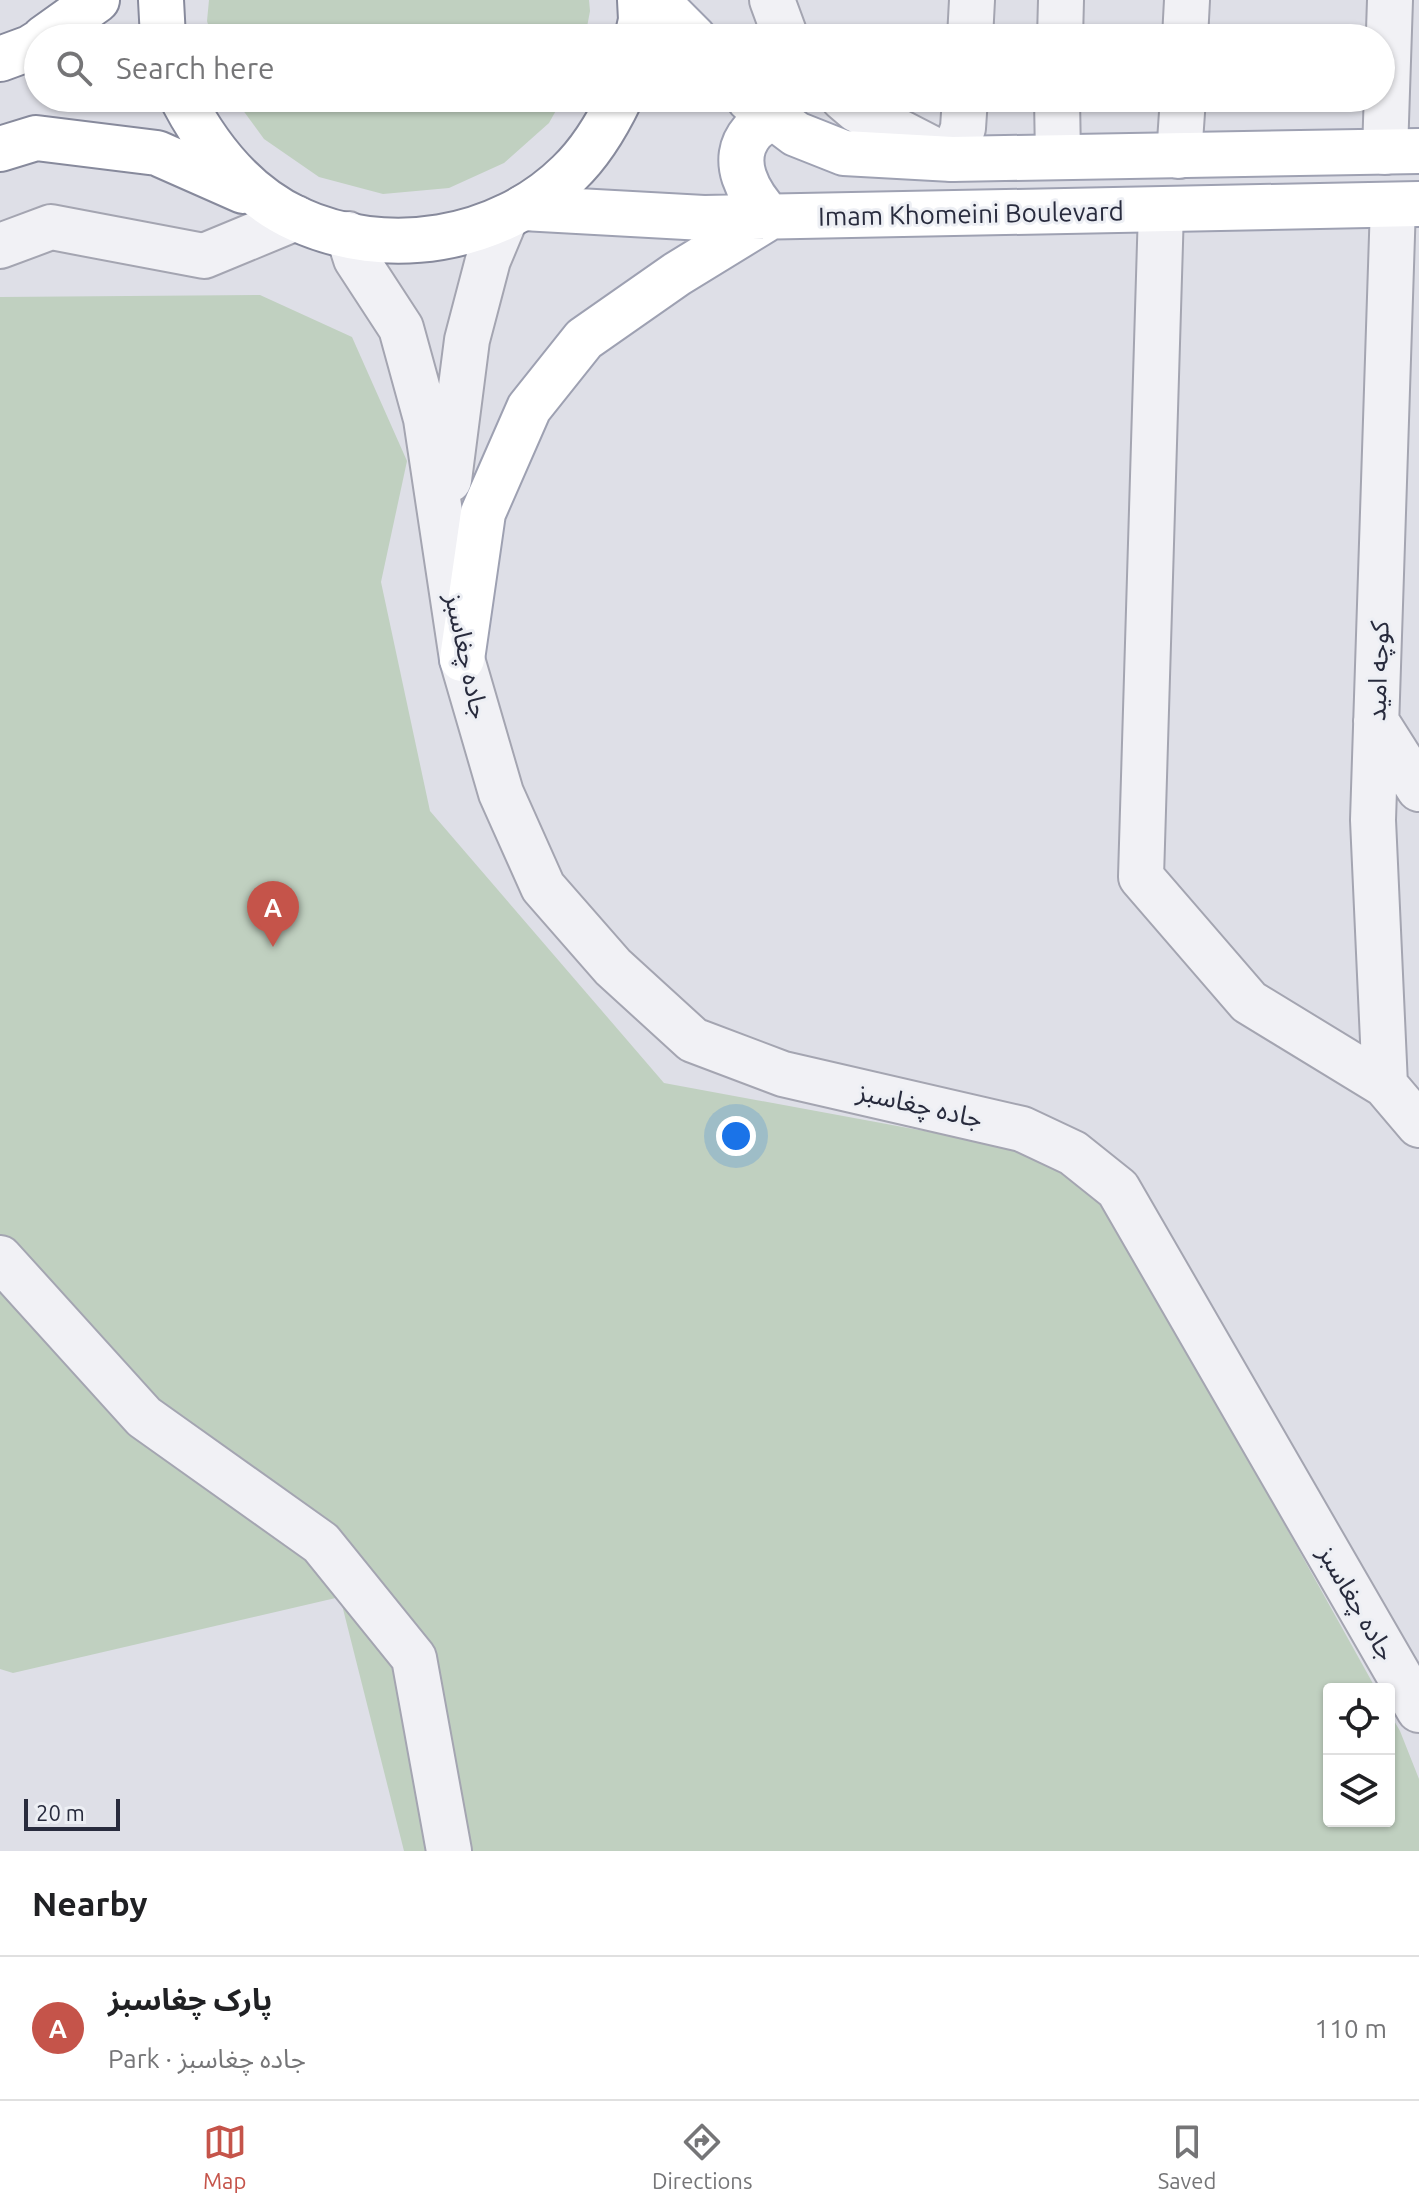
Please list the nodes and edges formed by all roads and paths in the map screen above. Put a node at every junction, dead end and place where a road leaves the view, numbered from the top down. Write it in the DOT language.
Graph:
graph roads {
  1 [pos="97,0"];
  2 [pos="161,0"];
  3 [pos="640,0"];
  4 [pos="656,0"];
  5 [pos="772,0"];
  6 [pos="972,0"];
  7 [pos="1061,0"];
  8 [pos="1187,0"];
  9 [pos="1390,0"];
  10 [pos="64,24"];
  11 [pos="162,24"];
  12 [pos="640,24"];
  13 [pos="680,24"];
  14 [pos="781,24"];
  15 [pos="971,24"];
  16 [pos="1060,24"];
  17 [pos="1186,24"];
  18 [pos="1392,24"];
  19 [pos="24,50"];
  20 [pos="0,59"];
  21 [pos="1395,63"];
  22 [pos="189,112"];
  23 [pos="613,112"];
  24 [pos="758,112"];
  25 [pos="767,112"];
  26 [pos="861,112"];
  27 [pos="964,112"];
  28 [pos="1057,112"];
  29 [pos="1182,112"];
  30 [pos="0,149"];
  31 [pos="1402,151"];
  32 [pos="1179,156"];
  33 [pos="1058,157"];
  34 [pos="952,159"];
  35 [pos="1406,205"];
  36 [pos="1161,210"];
  37 [pos="284,211"];
  38 [pos="514,213"];
  39 [pos="770,217"];
  40 [pos="348,234"];
  41 [pos="0,246"];
  42 [pos="443,534"];
  43 [pos="462,659"];
  44 [pos="1376,721"];
  45 [pos="1419,789"];
  46 [pos="1385,1085"];
  47 [pos="1419,1125"];
  48 [pos="0,1258"];
  49 [pos="1419,1710"];
  50 [pos="449,1851"];
  1 -- 10 [label="main road"];
  2 -- 11 [label="main road"];
  3 -- 12 [label="main road"];
  4 -- 13 [label="main road"];
  5 -- 14 [label="street"];
  6 -- 15 [label="street"];
  7 -- 16 [label="street"];
  8 -- 17 [label="street"];
  9 -- 18 [label="street"];
  19 -- 20 [label="main road"];
  21 -- 31 [label="street"];
  22 -- 37 [label="main road"];
  23 -- 38 [label="main road"];
  24 -- 39 [label="main road"];
  25 -- 34 [label="main road"];
  26 -- 34 [label="street"];
  27 -- 34 [label="street"];
  28 -- 33 [label="street"];
  29 -- 32 [label="street"];
  30 -- 37 [label="main road"];
  31 -- 32 [label="main road"];
  32 -- 33 [label="main road"];
  33 -- 34 [label="main road"];
  35 -- 36 [label="main road, Imam Khomeini Boulevard"];
  35 -- 44 [label="street, کوچه امید"];
  36 -- 39 [label="main road, Imam Khomeini Boulevard"];
  36 -- 46 [label="street"];
  37 -- 40 [label="main road"];
  37 -- 41 [label="street"];
  38 -- 39 [label="main road, Imam Khomeini Boulevard"];
  38 -- 40 [label="main road"];
  38 -- 42 [label="street"];
  39 -- 43 [label="main road"];
  40 -- 42 [label="street, جاده چغاسبز"];
  42 -- 43 [label="street, جاده چغاسبز"];
  43 -- 49 [label="street, جاده چغاسبز"];
  44 -- 45 [label="street"];
  44 -- 46 [label="street, کوچه امید"];
  46 -- 47 [label="street"];
  48 -- 50 [label="street"];
}
